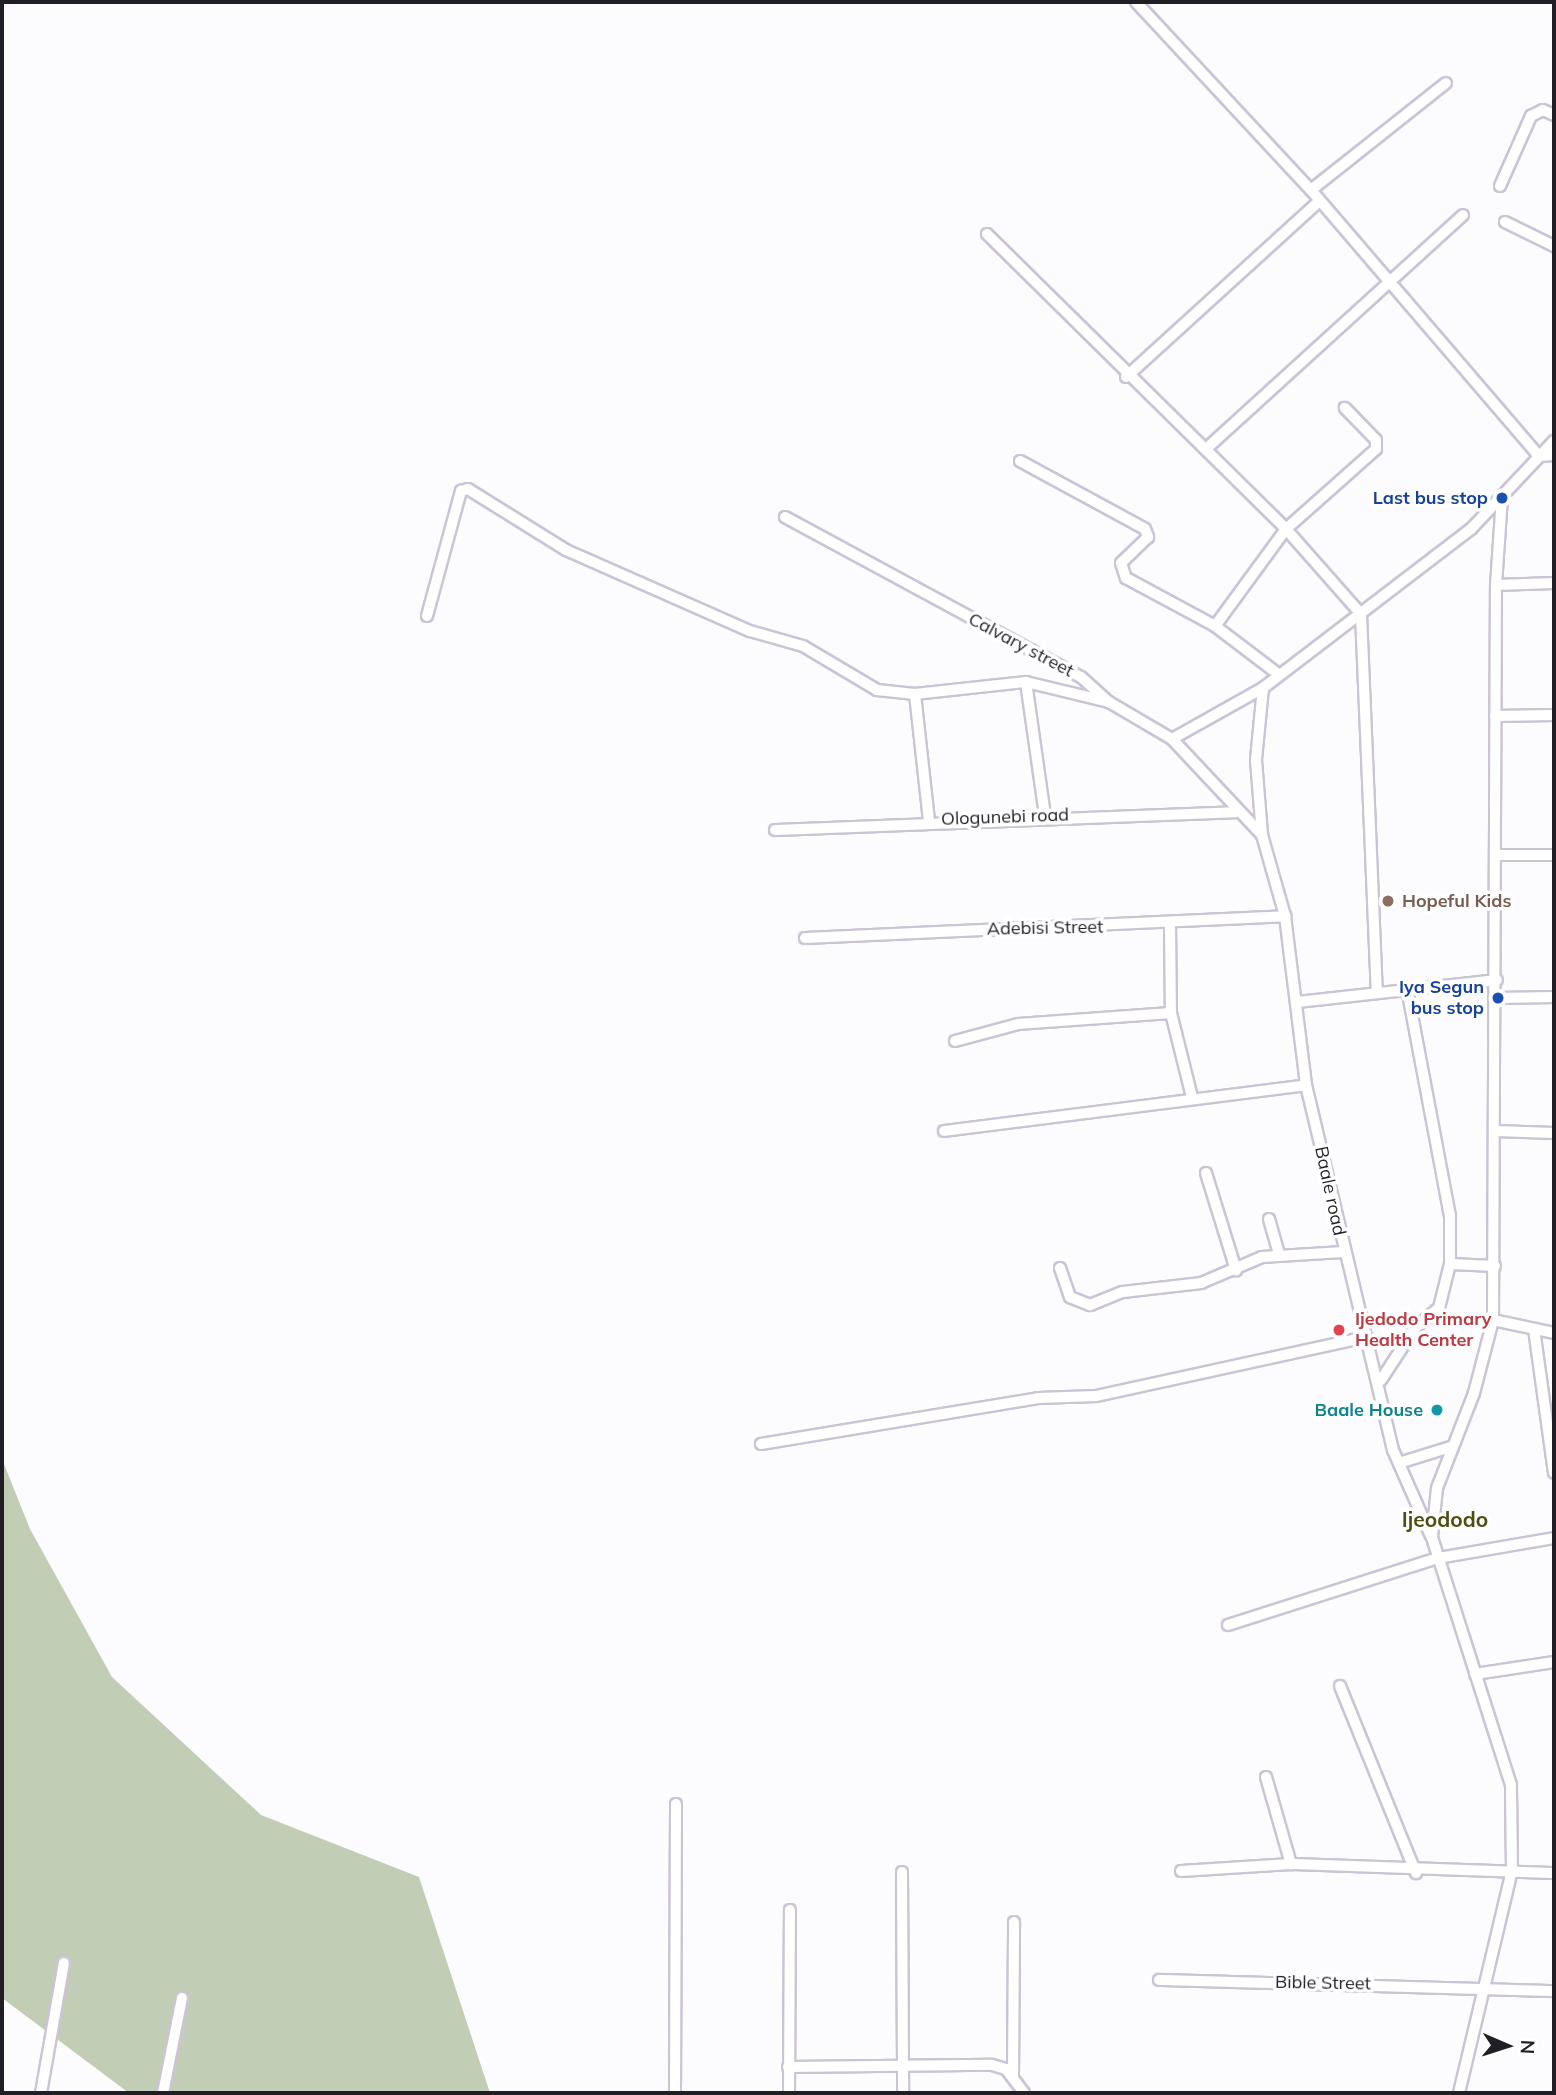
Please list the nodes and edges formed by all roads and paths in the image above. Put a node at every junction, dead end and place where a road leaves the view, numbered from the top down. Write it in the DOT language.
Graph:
graph roads {
  1 [pos="1136,2"];
  2 [pos="1447,83"];
  3 [pos="1554,116"];
  4 [pos="1500,186"];
  5 [pos="1311,190"];
  6 [pos="1318,202"];
  7 [pos="1463,215"];
  8 [pos="1505,222"];
  9 [pos="987,234"];
  10 [pos="1554,246"];
  11 [pos="1387,282"];
  12 [pos="1126,377"];
  13 [pos="1345,408"];
  14 [pos="1554,441"];
  15 [pos="1207,448"];
  16 [pos="1554,455"];
  17 [pos="1539,456"];
  18 [pos="1020,461"];
  19 [pos="1502,498"];
  20 [pos="785,517"];
  21 [pos="1286,529"];
  22 [pos="1554,583"];
  23 [pos="1496,585"];
  24 [pos="1361,614"];
  25 [pos="428,616"];
  26 [pos="1215,626"];
  27 [pos="1277,673"];
  28 [pos="1026,682"];
  29 [pos="1263,688"];
  30 [pos="915,694"];
  31 [pos="1109,702"];
  32 [pos="1554,715"];
  33 [pos="1495,716"];
  34 [pos="1172,739"];
  35 [pos="1236,812"];
  36 [pos="1045,816"];
  37 [pos="929,820"];
  38 [pos="775,830"];
  39 [pos="1262,835"];
  40 [pos="1496,855"];
  41 [pos="1554,855"];
  42 [pos="1285,916"];
  43 [pos="1170,923"];
  44 [pos="805,938"];
  45 [pos="1497,980"];
  46 [pos="1407,988"];
  47 [pos="1377,992"];
  48 [pos="1554,997"];
  49 [pos="1498,998"];
  50 [pos="1298,1002"];
  51 [pos="1171,1013"];
  52 [pos="955,1041"];
  53 [pos="1306,1085"];
  54 [pos="1192,1097"];
  55 [pos="944,1131"];
  56 [pos="1495,1131"];
  57 [pos="1554,1133"];
  58 [pos="1206,1172"];
  59 [pos="1269,1219"];
  60 [pos="1343,1252"];
  61 [pos="1279,1255"];
  62 [pos="1450,1264"];
  63 [pos="1495,1266"];
  64 [pos="1060,1268"];
  65 [pos="1237,1270"];
  66 [pos="1493,1320"];
  67 [pos="1534,1329"];
  68 [pos="1554,1333"];
  69 [pos="1367,1338"];
  70 [pos="1381,1380"];
  71 [pos="761,1444"];
  72 [pos="1450,1447"];
  73 [pos="1399,1463"];
  74 [pos="1554,1473"];
  75 [pos="1432,1537"];
  76 [pos="1554,1538"];
  77 [pos="1438,1558"];
  78 [pos="1228,1625"];
  79 [pos="1554,1662"];
  80 [pos="1475,1674"];
  81 [pos="1340,1686"];
  82 [pos="1266,1777"];
  83 [pos="676,1804"];
  84 [pos="1291,1864"];
  85 [pos="1181,1871"];
  86 [pos="1512,1871"];
  87 [pos="902,1872"];
  88 [pos="1416,1872"];
  89 [pos="1554,1873"];
  90 [pos="790,1910"];
  91 [pos="1014,1923"];
  92 [pos="64,1963"];
  93 [pos="1159,1980"];
  94 [pos="1487,1986"];
  95 [pos="1554,1991"];
  96 [pos="182,1998"];
  97 [pos="788,2067"];
  98 [pos="902,2067"];
  99 [pos="1013,2077"];
  100 [pos="41,2093"];
  101 [pos="163,2093"];
  102 [pos="675,2093"];
  103 [pos="789,2093"];
  104 [pos="903,2093"];
  105 [pos="1024,2093"];
  106 [pos="1459,2093"];
  1 -- 5 [label="street"];
  2 -- 5 [label="street"];
  3 -- 4 [label="street"];
  5 -- 6 [label="street"];
  6 -- 11 [label="street"];
  6 -- 12 [label="street"];
  7 -- 11 [label="street"];
  8 -- 10 [label="street"];
  9 -- 12 [label="street"];
  11 -- 15 [label="street"];
  11 -- 17 [label="street"];
  12 -- 15 [label="street"];
  13 -- 21 [label="street"];
  14 -- 17 [label="street"];
  15 -- 21 [label="street"];
  16 -- 17 [label="street"];
  17 -- 19 [label="street"];
  18 -- 26 [label="street"];
  19 -- 23 [label="street"];
  19 -- 24 [label="street"];
  20 -- 31 [label="street, Calvary street"];
  21 -- 24 [label="street"];
  21 -- 26 [label="street"];
  22 -- 23 [label="street"];
  23 -- 33 [label="street"];
  24 -- 27 [label="street"];
  24 -- 47 [label="street"];
  25 -- 30 [label="street"];
  26 -- 27 [label="street"];
  27 -- 29 [label="street"];
  28 -- 30 [label="street"];
  28 -- 31 [label="street"];
  28 -- 36 [label="street"];
  29 -- 34 [label="street"];
  29 -- 39 [label="street, Baale road"];
  30 -- 37 [label="street"];
  31 -- 34 [label="street, Calvary street"];
  32 -- 33 [label="street"];
  33 -- 40 [label="street"];
  34 -- 35 [label="street, Calvary street"];
  35 -- 36 [label="street, Ologunebi road"];
  35 -- 39 [label="street, Calvary street"];
  36 -- 37 [label="street, Ologunebi road"];
  37 -- 38 [label="street, Ologunebi road"];
  39 -- 42 [label="street, Baale road"];
  40 -- 41 [label="street"];
  40 -- 45 [label="street"];
  42 -- 43 [label="street, Adebisi Street"];
  42 -- 50 [label="street, Baale road"];
  43 -- 44 [label="street, Adebisi Street"];
  43 -- 51 [label="street"];
  45 -- 46 [label="street"];
  45 -- 49 [label="street"];
  46 -- 47 [label="street"];
  46 -- 62 [label="street"];
  47 -- 50 [label="street"];
  48 -- 49 [label="street"];
  49 -- 56 [label="street"];
  50 -- 53 [label="street, Baale road"];
  51 -- 52 [label="street"];
  51 -- 54 [label="street"];
  53 -- 54 [label="street"];
  53 -- 60 [label="street, Baale road"];
  54 -- 55 [label="street"];
  56 -- 57 [label="street"];
  56 -- 63 [label="street"];
  58 -- 65 [label="street"];
  59 -- 61 [label="street"];
  60 -- 61 [label="street"];
  60 -- 69 [label="street, Baale road"];
  61 -- 65 [label="street"];
  62 -- 63 [label="street"];
  62 -- 70 [label="street"];
  63 -- 66 [label="street"];
  64 -- 65 [label="street"];
  66 -- 67 [label="street"];
  66 -- 72 [label="street"];
  67 -- 68 [label="street"];
  67 -- 74 [label="street"];
  69 -- 70 [label="street, Baale road"];
  69 -- 71 [label="street"];
  70 -- 73 [label="street, Baale road"];
  72 -- 73 [label="street"];
  72 -- 75 [label="street"];
  73 -- 75 [label="street, Baale road"];
  75 -- 77 [label="street, Baale road"];
  76 -- 77 [label="street"];
  77 -- 78 [label="street"];
  77 -- 80 [label="street, Baale road"];
  79 -- 80 [label="street"];
  80 -- 86 [label="street, Baale road"];
  81 -- 88 [label="street"];
  82 -- 84 [label="street"];
  83 -- 102 [label="street"];
  84 -- 85 [label="street"];
  84 -- 88 [label="street"];
  86 -- 88 [label="street"];
  86 -- 89 [label="street"];
  86 -- 94 [label="street, Baale road"];
  87 -- 98 [label="street"];
  90 -- 97 [label="street"];
  91 -- 99 [label="street"];
  92 -- 100 [label="street"];
  93 -- 94 [label="street, Bible Street"];
  94 -- 95 [label="street, Bible Street"];
  94 -- 106 [label="street, Baale road"];
  96 -- 101 [label="street"];
  97 -- 98 [label="street"];
  97 -- 103 [label="street"];
  98 -- 99 [label="street"];
  98 -- 104 [label="street"];
  99 -- 105 [label="street"];
}
